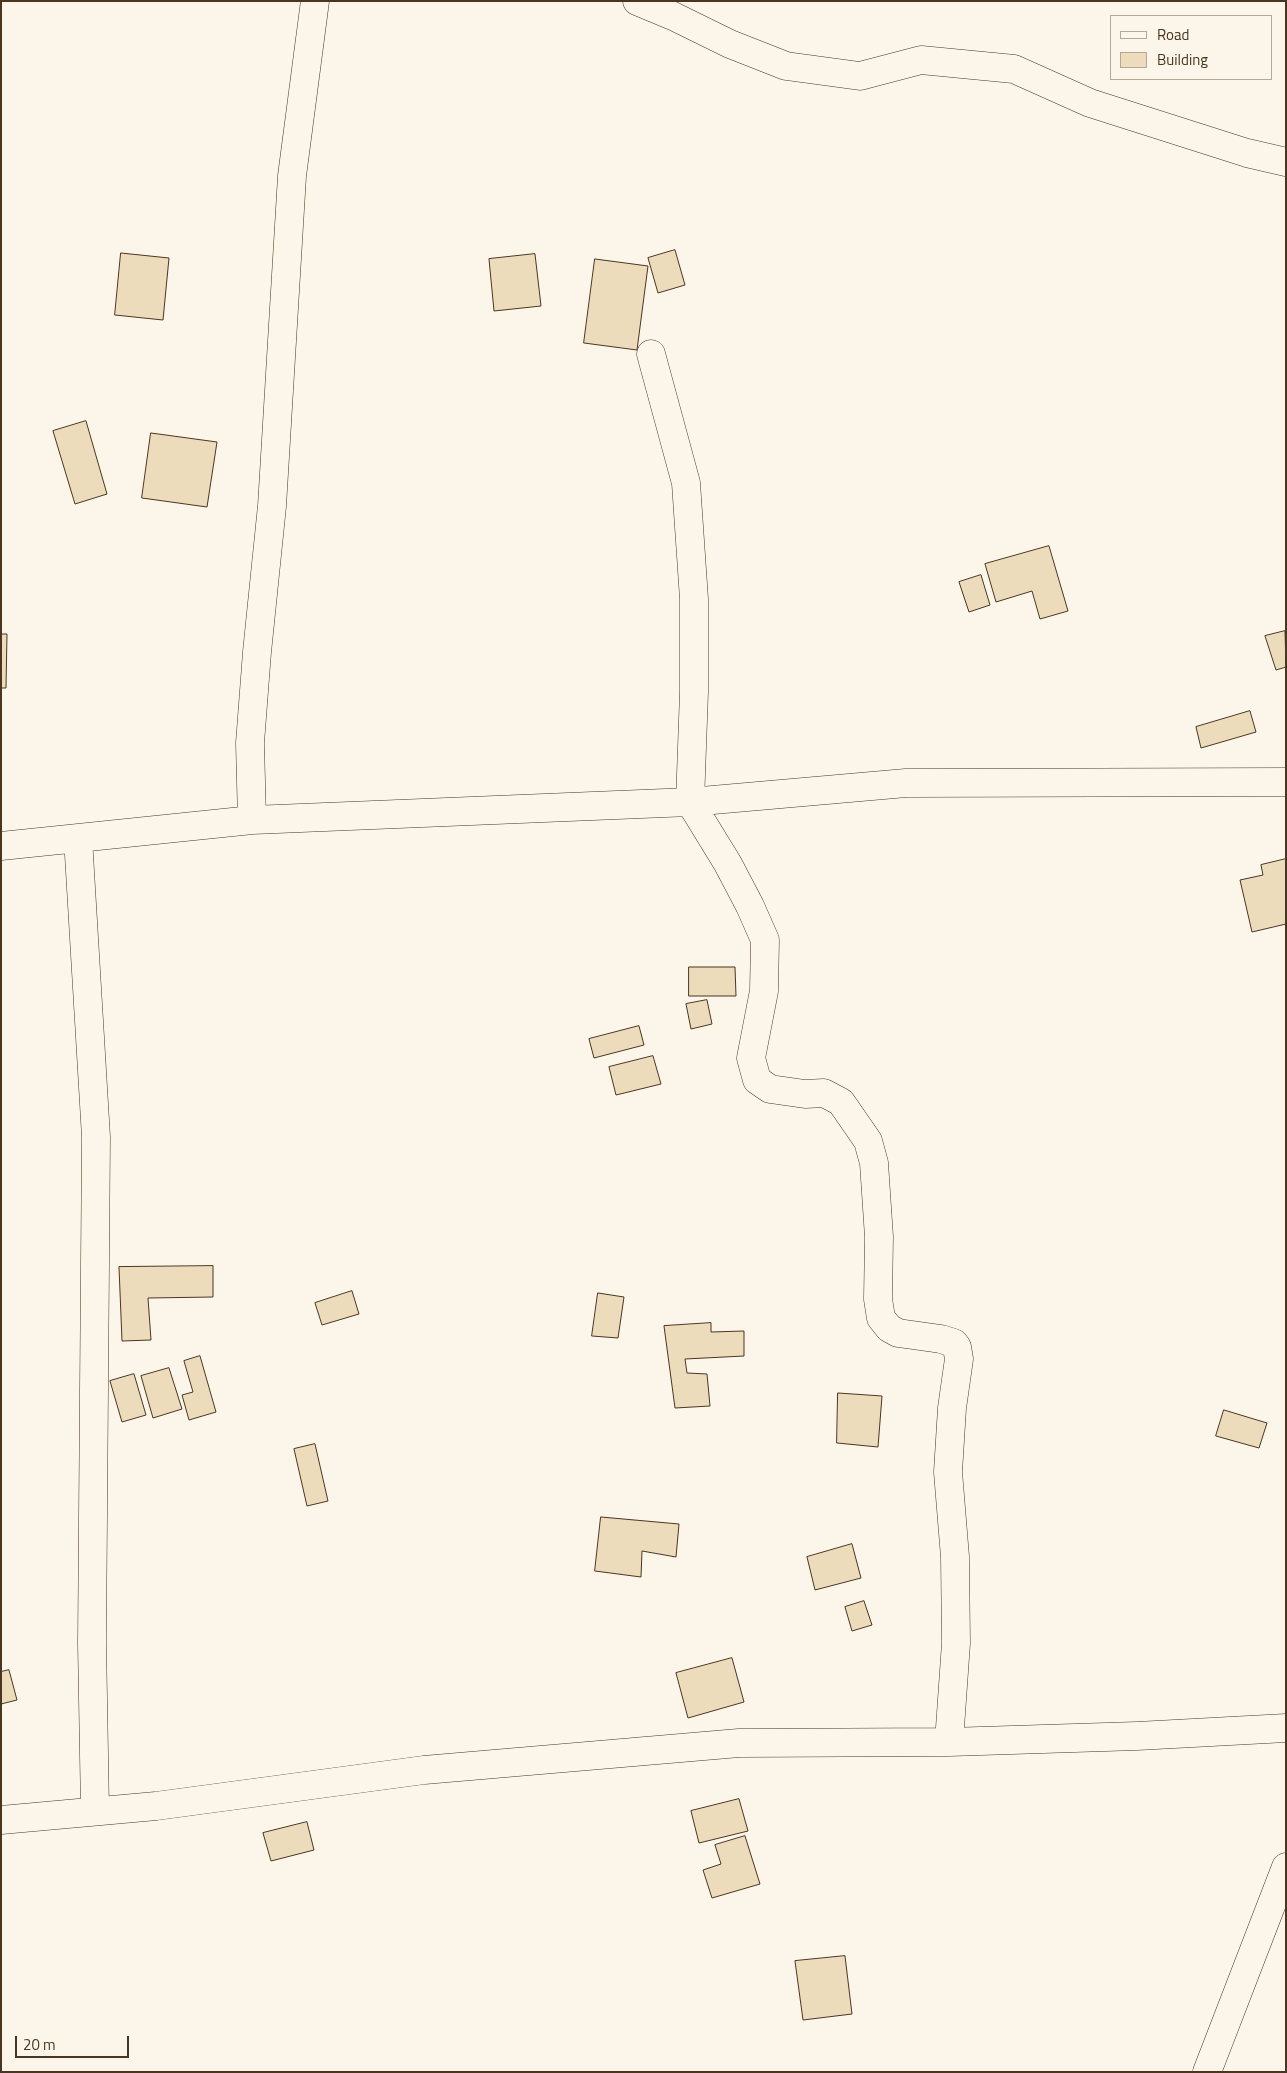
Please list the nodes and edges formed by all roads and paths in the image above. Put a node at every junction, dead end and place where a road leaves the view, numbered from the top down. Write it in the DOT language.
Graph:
graph roads {
  1 [pos="315,1"];
  2 [pos="638,1"];
  3 [pos="1286,162"];
  4 [pos="652,354"];
  5 [pos="1286,782"];
  6 [pos="690,802"];
  7 [pos="252,820"];
  8 [pos="78,838"];
  9 [pos="1,846"];
  10 [pos="1286,1728"];
  11 [pos="949,1742"];
  12 [pos="95,1810"];
  13 [pos="1,1820"];
  14 [pos="1286,1867"];
  15 [pos="1207,2072"];
  1 -- 7 [label="street"];
  2 -- 3 [label="street"];
  4 -- 6 [label="street"];
  5 -- 6 [label="street"];
  6 -- 7 [label="street"];
  6 -- 11 [label="street"];
  7 -- 8 [label="street"];
  8 -- 9 [label="street"];
  8 -- 12 [label="street"];
  10 -- 11 [label="street"];
  11 -- 12 [label="street"];
  12 -- 13 [label="street"];
  14 -- 15 [label="street"];
}
